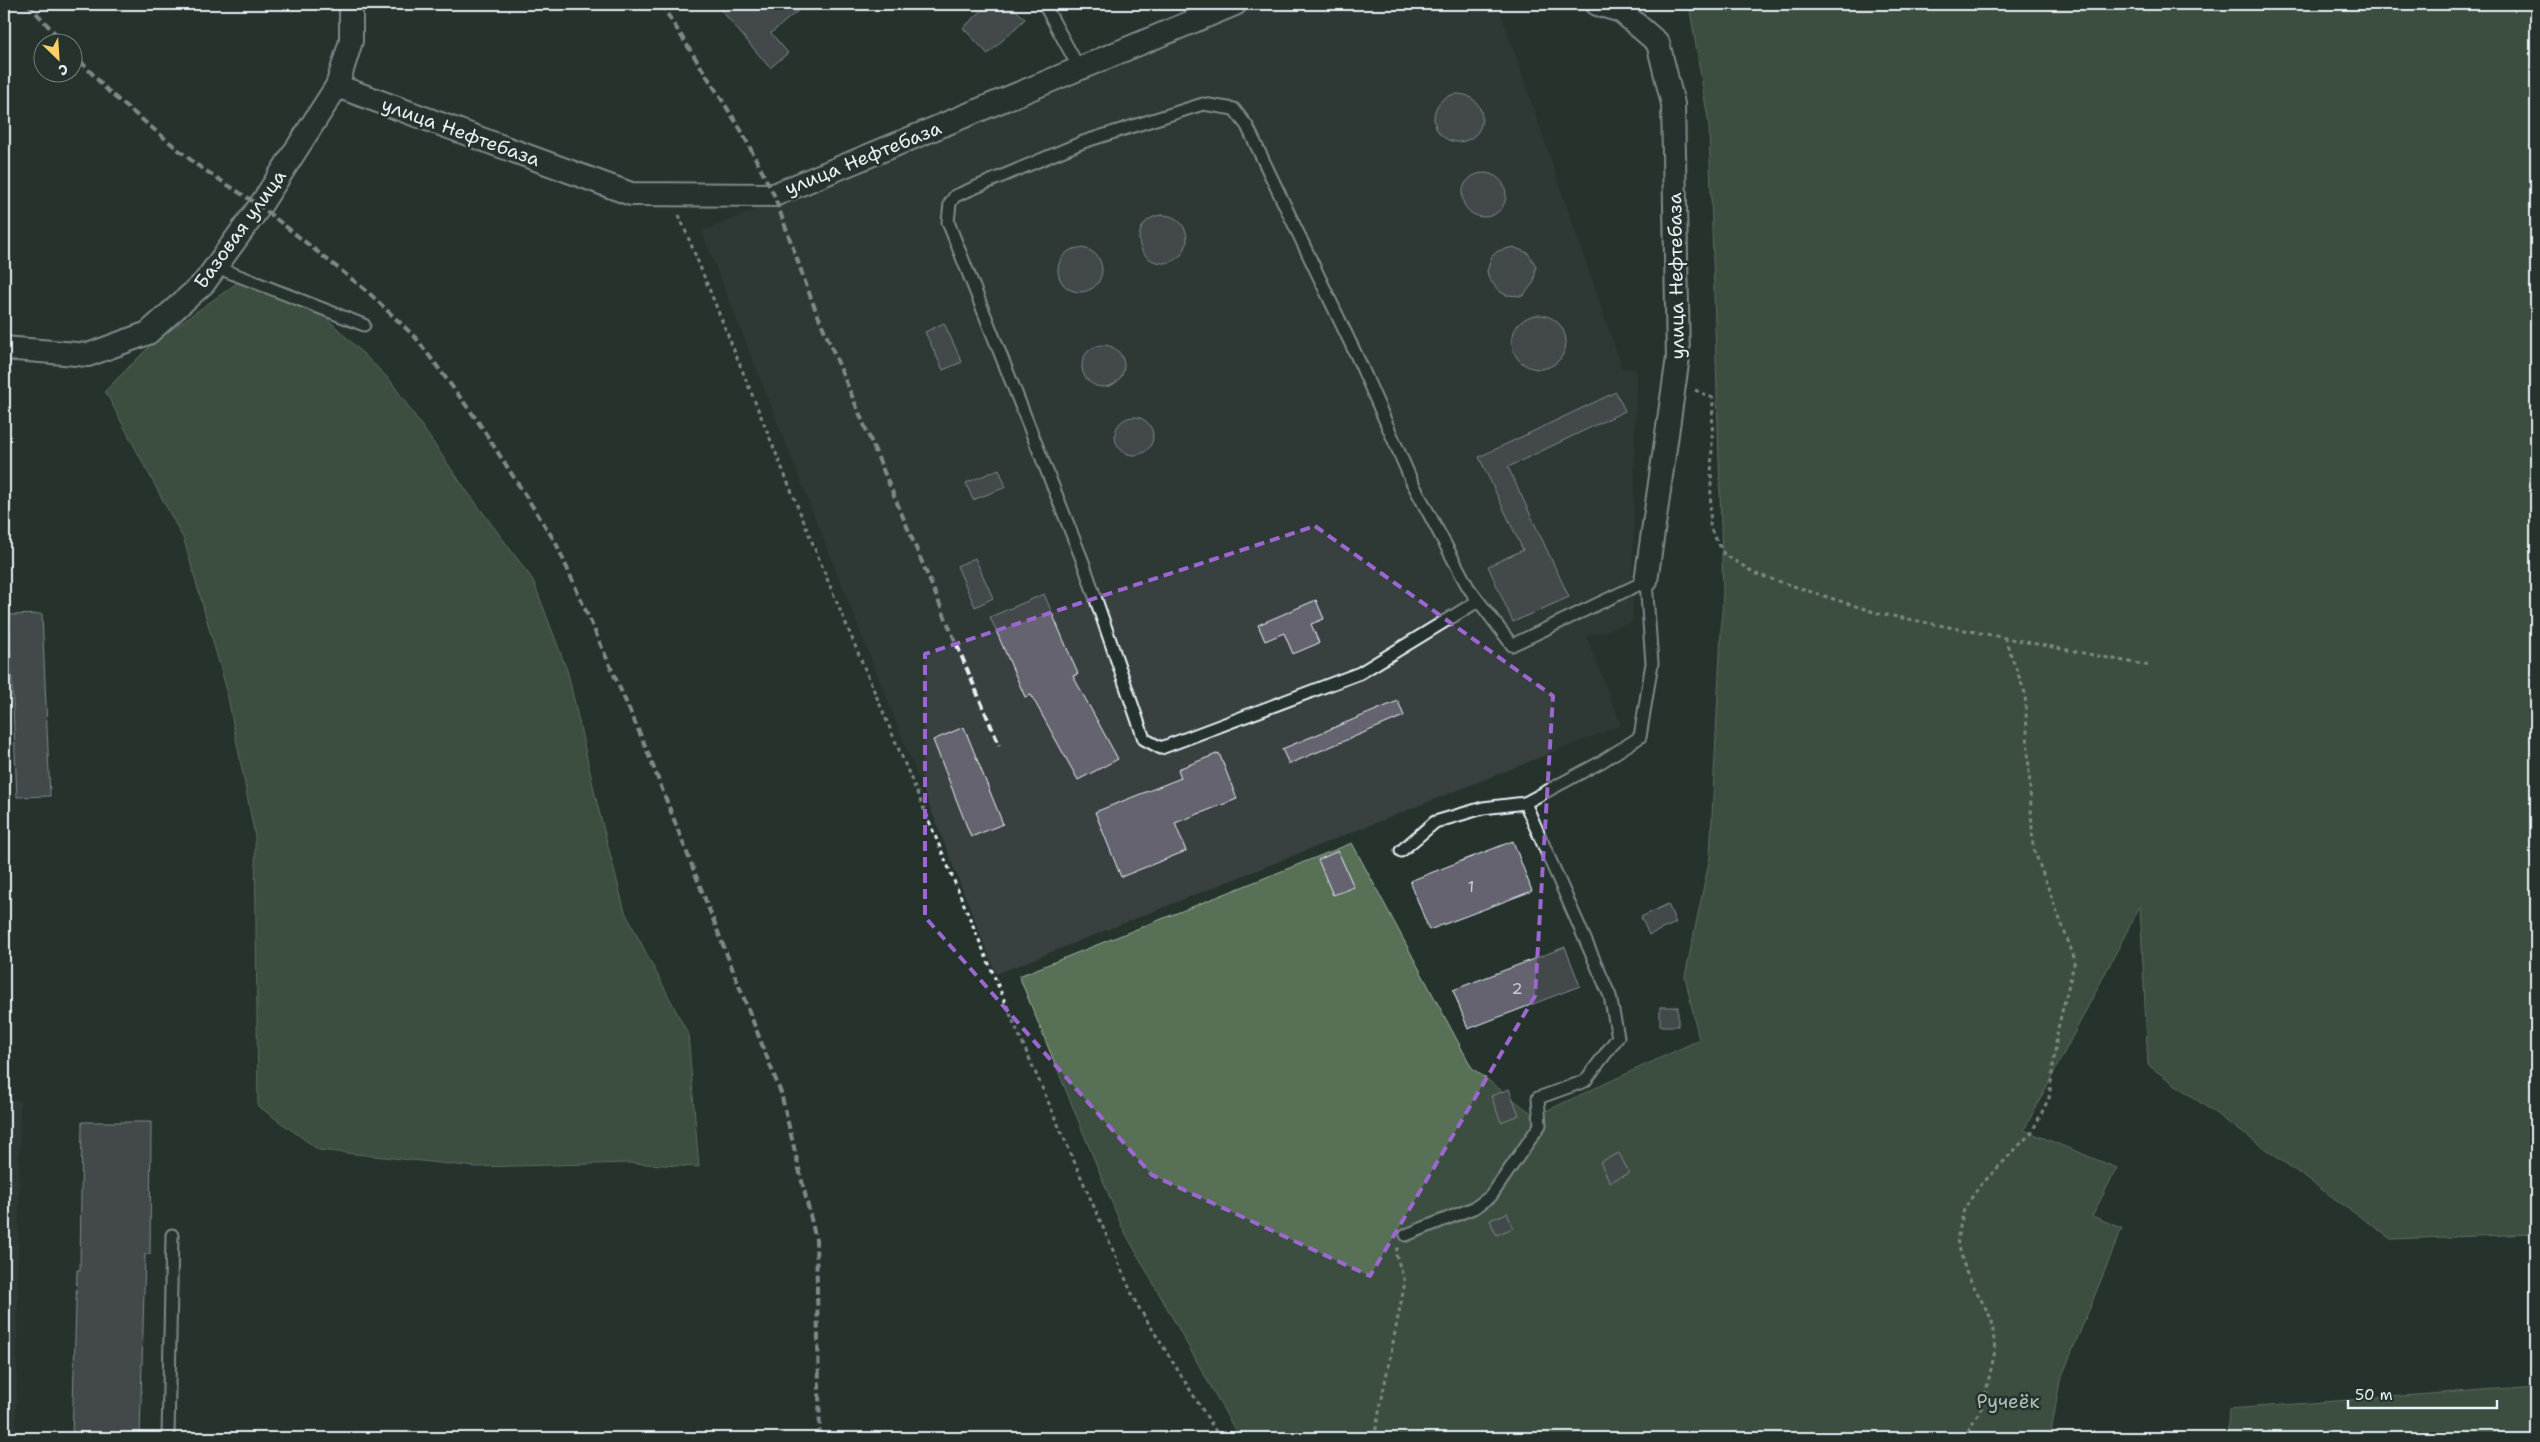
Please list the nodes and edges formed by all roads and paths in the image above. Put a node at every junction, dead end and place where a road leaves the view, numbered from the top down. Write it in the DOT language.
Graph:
graph roads {
  1 [pos="351,4"];
  2 [pos="1044,4"];
  3 [pos="1235,4"];
  4 [pos="1598,4"];
  5 [pos="1079,68"];
  6 [pos="337,86"];
  7 [pos="671,194"];
  8 [pos="216,266"];
  9 [pos="364,325"];
  10 [pos="4,348"];
  11 [pos="1676,382"];
  12 [pos="1646,581"];
  13 [pos="1478,601"];
  14 [pos="2005,639"];
  15 [pos="2150,666"];
  16 [pos="1525,804"];
  17 [pos="1401,851"];
  18 [pos="172,1235"];
  19 [pos="1406,1235"];
  20 [pos="168,1438"];
  21 [pos="1220,1438"];
  22 [pos="1374,1438"];
  23 [pos="1964,1438"];
  1 -- 6 [label="street, Базовая улица"];
  2 -- 5 [label="lane"];
  3 -- 5 [label="street, улица Нефтебаза"];
  4 -- 11 [label="street, улица Нефтебаза"];
  5 -- 7 [label="street, улица Нефтебаза"];
  6 -- 7 [label="street, улица Нефтебаза"];
  6 -- 8 [label="street, Базовая улица"];
  7 -- 21 [label="path"];
  8 -- 9 [label="lane"];
  8 -- 10 [label="street, Базовая улица"];
  11 -- 12 [label="street, улица Нефтебаза"];
  11 -- 14 [label="path"];
  12 -- 13 [label="lane"];
  12 -- 16 [label="lane"];
  13 -- 13 [label="lane"];
  14 -- 15 [label="path"];
  14 -- 23 [label="path"];
  16 -- 17 [label="lane"];
  16 -- 19 [label="lane"];
  18 -- 20 [label="lane"];
  19 -- 22 [label="path"];
}
